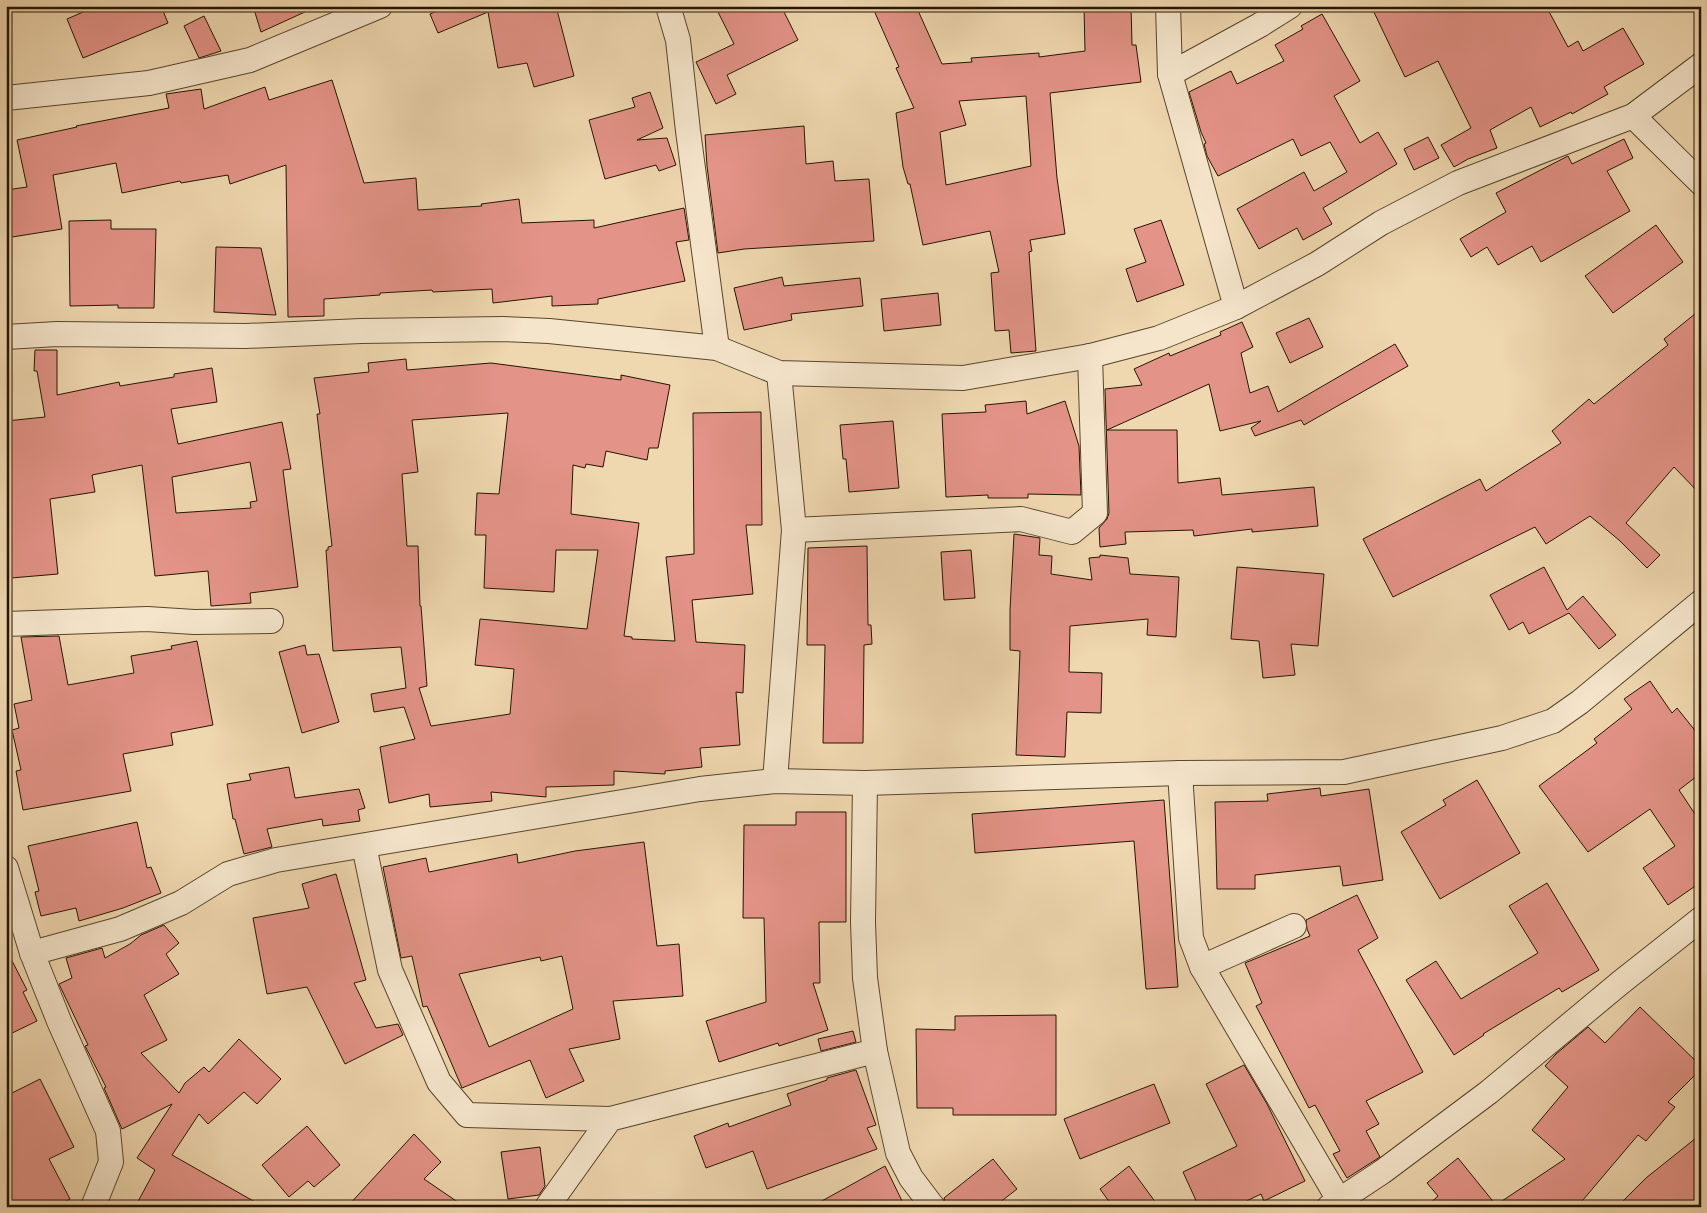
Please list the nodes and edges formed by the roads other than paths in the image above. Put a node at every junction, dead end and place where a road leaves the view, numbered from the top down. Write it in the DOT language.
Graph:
graph roads {
  1 [pos="380,6"];
  2 [pos="668,6"];
  3 [pos="1168,6"];
  4 [pos="1290,6"];
  5 [pos="345,13"];
  6 [pos="1701,65"];
  7 [pos="1170,74"];
  8 [pos="6,98"];
  9 [pos="1633,116"];
  10 [pos="1701,182"];
  11 [pos="1236,307"];
  12 [pos="6,337"];
  13 [pos="717,348"];
  14 [pos="1090,356"];
  15 [pos="779,373"];
  16 [pos="794,530"];
  17 [pos="1701,602"];
  18 [pos="271,621"];
  19 [pos="6,624"];
  20 [pos="1180,773"];
  21 [pos="775,781"];
  22 [pos="865,783"];
  23 [pos="364,846"];
  24 [pos="6,869"];
  25 [pos="1701,919"];
  26 [pos="1294,926"];
  27 [pos="32,953"];
  28 [pos="1202,967"];
  29 [pos="875,1052"];
  30 [pos="610,1119"];
  31 [pos="1334,1203"];
  32 [pos="93,1207"];
  33 [pos="547,1207"];
  34 [pos="932,1207"];
  1 -- 5 [label="street"];
  2 -- 13 [label="street"];
  3 -- 7 [label="street"];
  4 -- 7 [label="street"];
  5 -- 8 [label="street"];
  6 -- 9 [label="street"];
  7 -- 11 [label="street"];
  9 -- 10 [label="street"];
  9 -- 11 [label="street"];
  11 -- 14 [label="street"];
  12 -- 13 [label="street"];
  13 -- 15 [label="street"];
  14 -- 15 [label="street"];
  14 -- 16 [label="street"];
  15 -- 16 [label="street"];
  16 -- 21 [label="street"];
  17 -- 20 [label="street"];
  18 -- 19 [label="street"];
  20 -- 22 [label="street"];
  20 -- 28 [label="street"];
  21 -- 22 [label="street"];
  21 -- 23 [label="street"];
  22 -- 29 [label="street"];
  23 -- 27 [label="street"];
  23 -- 30 [label="street"];
  24 -- 27 [label="street"];
  25 -- 31 [label="street"];
  26 -- 28 [label="street"];
  27 -- 32 [label="street"];
  28 -- 31 [label="street"];
  29 -- 30 [label="street"];
  29 -- 34 [label="street"];
  30 -- 33 [label="street"];
}
